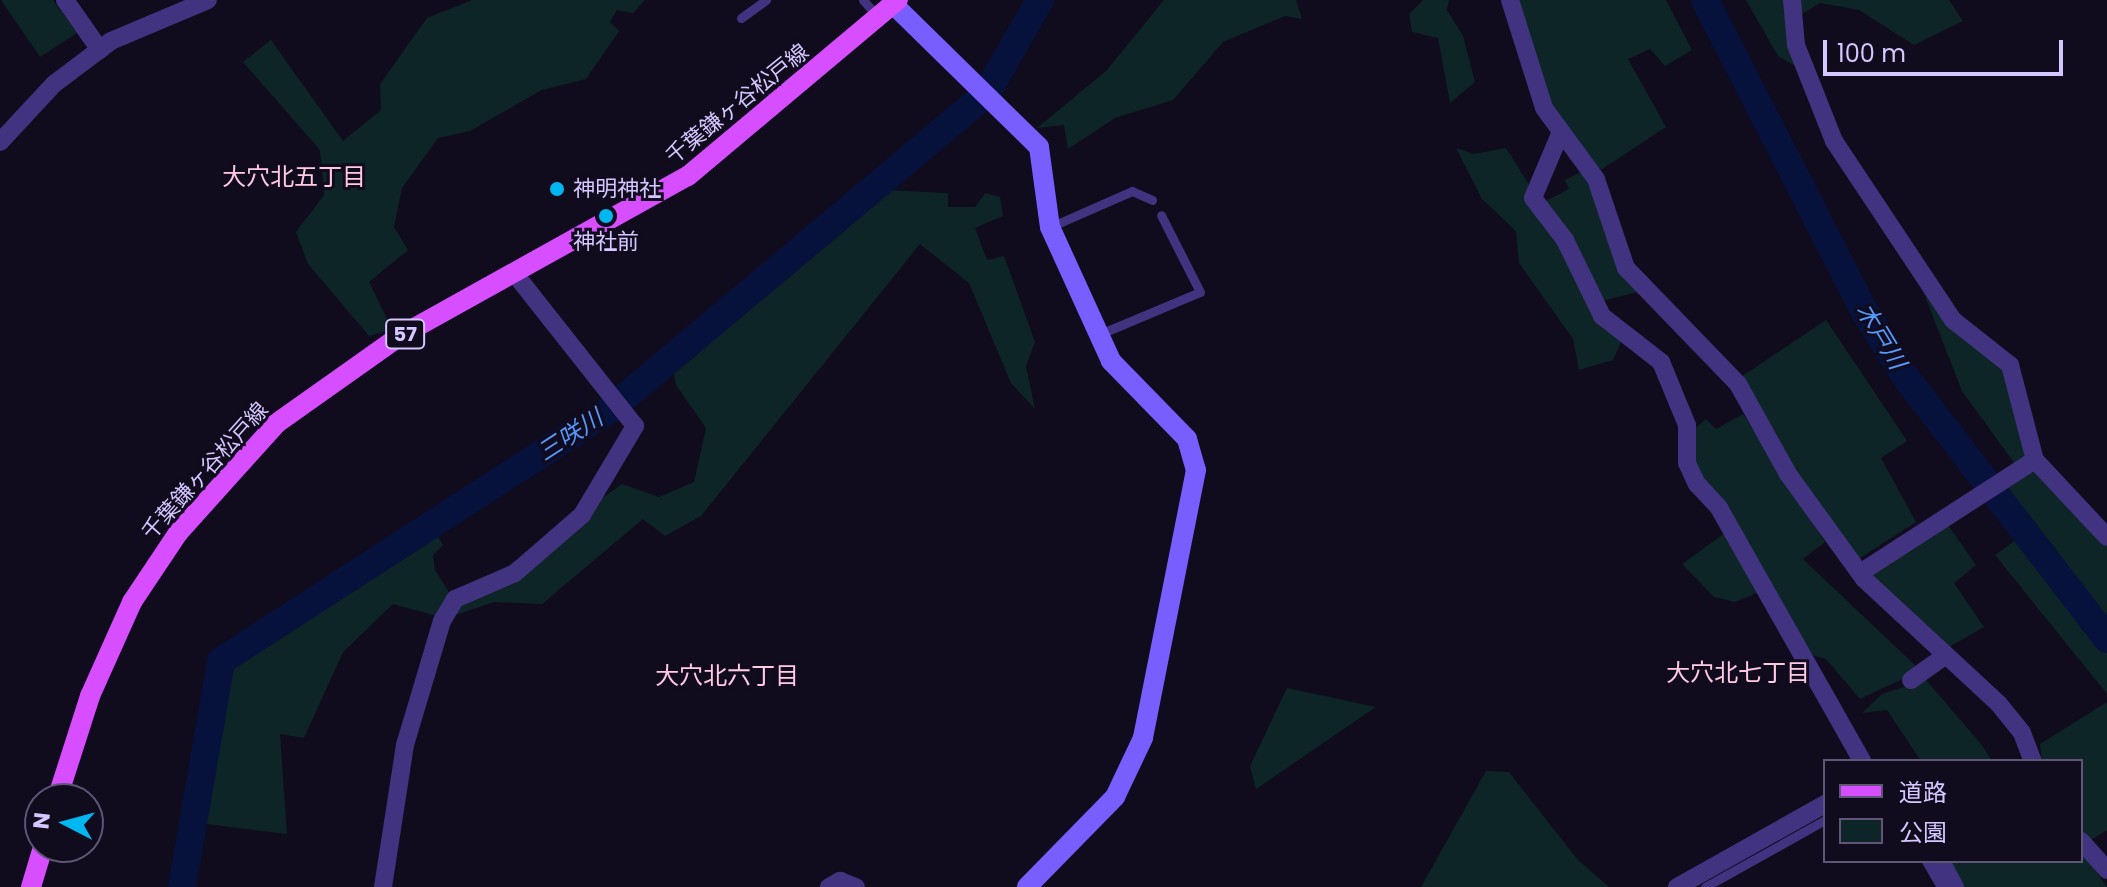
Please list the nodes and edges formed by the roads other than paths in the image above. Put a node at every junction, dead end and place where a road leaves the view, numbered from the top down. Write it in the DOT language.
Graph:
graph roads {
  1 [pos="65,0"];
  2 [pos="208,0"];
  3 [pos="766,0"];
  4 [pos="863,0"];
  5 [pos="1510,0"];
  6 [pos="1792,0"];
  7 [pos="896,2"];
  8 [pos="873,11"];
  9 [pos="741,18"];
  10 [pos="100,50"];
  11 [pos="1560,134"];
  12 [pos="0,142"];
  13 [pos="1152,200"];
  14 [pos="1161,215"];
  15 [pos="1050,227"];
  16 [pos="515,274"];
  17 [pos="1098,335"];
  18 [pos="2035,460"];
  19 [pos="2107,537"];
  20 [pos="1860,573"];
  21 [pos="1946,655"];
  22 [pos="1911,680"];
  23 [pos="1861,759"];
  24 [pos="2032,759"];
  25 [pos="62,783"];
  26 [pos="1823,805"];
  27 [pos="1823,821"];
  28 [pos="2083,843"];
  29 [pos="38,863"];
  30 [pos="1927,863"];
  31 [pos="1942,863"];
  32 [pos="2107,870"];
  33 [pos="31,887"];
  34 [pos="383,887"];
  35 [pos="829,887"];
  36 [pos="856,887"];
  37 [pos="1027,887"];
  38 [pos="1677,887"];
  39 [pos="1705,887"];
  40 [pos="1941,887"];
  41 [pos="1955,887"];
  1 -- 10 [label="street"];
  2 -- 10 [label="street"];
  3 -- 9 [label="lane"];
  4 -- 8 [label="lane"];
  5 -- 11 [label="street"];
  6 -- 18 [label="street"];
  7 -- 15 [label="street"];
  7 -- 16 [label="main road, 千葉鎌ヶ谷松戸線 / 57"];
  10 -- 12 [label="street"];
  11 -- 20 [label="street"];
  11 -- 23 [label="street"];
  13 -- 15 [label="lane"];
  14 -- 17 [label="lane"];
  15 -- 17 [label="street"];
  16 -- 25 [label="main road, 千葉鎌ヶ谷松戸線 / 57"];
  16 -- 34 [label="street"];
  17 -- 37 [label="street"];
  18 -- 19 [label="street"];
  18 -- 20 [label="street"];
  20 -- 21 [label="street"];
  21 -- 22 [label="street"];
  21 -- 24 [label="street"];
  26 -- 38 [label="street"];
  27 -- 39 [label="lane"];
  28 -- 32 [label="street"];
  29 -- 33 [label="main road"];
  30 -- 40 [label="lane"];
  31 -- 41 [label="street"];
  35 -- 36 [label="street"];
}
